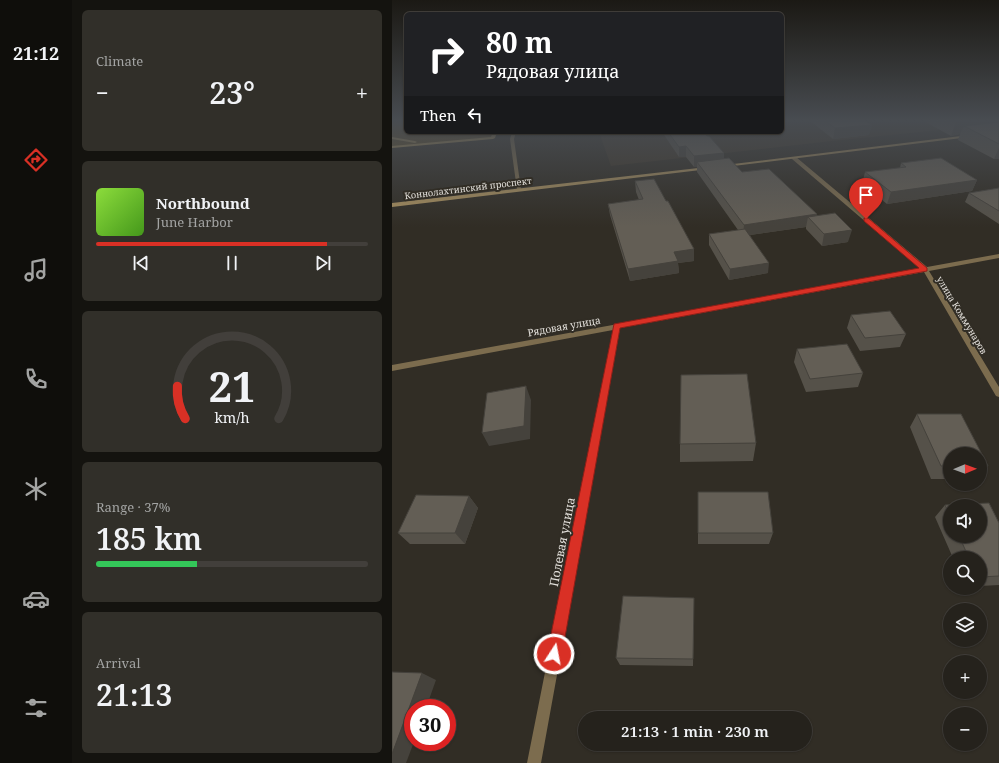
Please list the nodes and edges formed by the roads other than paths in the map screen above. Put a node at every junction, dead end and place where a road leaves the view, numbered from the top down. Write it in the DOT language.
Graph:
graph roads {
  1 [pos="514,156"];
  2 [pos="813,156"];
  3 [pos="794,158"];
  4 [pos="718,167"];
  5 [pos="711,168"];
  6 [pos="519,190"];
  7 [pos="392,205"];
  8 [pos="999,256"];
  9 [pos="925,269"];
  10 [pos="617,326"];
  11 [pos="392,368"];
  12 [pos="999,394"];
  13 [pos="534,763"];
  1 -- 6 [label="street"];
  2 -- 3 [label="main road"];
  3 -- 4 [label="main road"];
  3 -- 9 [label="street, улица Коммунаров"];
  5 -- 6 [label="main road, Коннолахтинский проспект"];
  6 -- 7 [label="main road, Коннолахтинский проспект"];
  8 -- 9 [label="street, Рядовая улица"];
  9 -- 10 [label="street, Рядовая улица"];
  9 -- 12 [label="street, улица Коммунаров"];
  10 -- 11 [label="street, Рядовая улица"];
  10 -- 13 [label="street, Полевая улица"];
}
